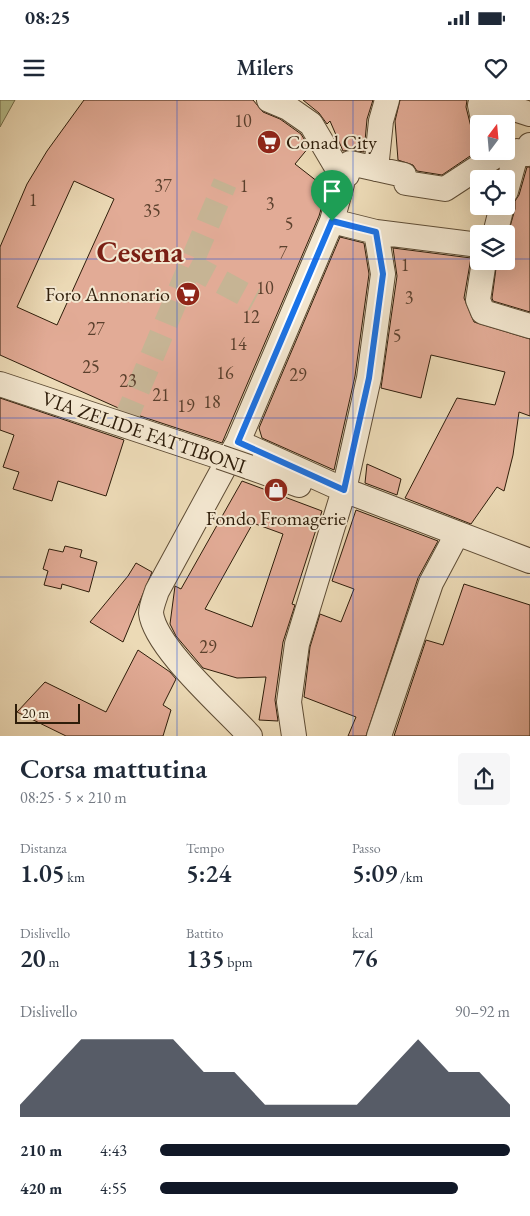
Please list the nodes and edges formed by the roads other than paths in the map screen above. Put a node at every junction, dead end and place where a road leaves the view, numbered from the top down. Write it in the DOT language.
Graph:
graph roads {
  1 [pos="387,100"];
  2 [pos="282,103"];
  3 [pos="484,109"];
  4 [pos="530,114"];
  5 [pos="496,160"];
  6 [pos="376,169"];
  7 [pos="340,173"];
  8 [pos="332,221"];
  9 [pos="376,232"];
  10 [pos="470,244"];
  11 [pos="483,270"];
  12 [pos="530,326"];
  13 [pos="0,384"];
  14 [pos="229,449"];
  15 [pos="344,490"];
  16 [pos="457,534"];
  17 [pos="530,561"];
  18 [pos="250,736"];
  19 [pos="294,736"];
  20 [pos="379,736"];
  1 -- 6 [label="street"];
  2 -- 7 [label="street"];
  3 -- 4 [label="street"];
  5 -- 6 [label="street"];
  6 -- 7 [label="street"];
  7 -- 8 [label="street"];
  8 -- 9 [label="street"];
  8 -- 14 [label="street"];
  9 -- 10 [label="street"];
  9 -- 15 [label="street"];
  11 -- 12 [label="street"];
  13 -- 14 [label="street, VIA ZELIDE FATTIBONI"];
  14 -- 15 [label="street"];
  14 -- 15 [label="street, VIA ZELIDE FATTIBONI, bridge"];
  14 -- 18 [label="street"];
  15 -- 16 [label="street"];
  15 -- 19 [label="street"];
  16 -- 17 [label="street"];
  16 -- 20 [label="street"];
}
